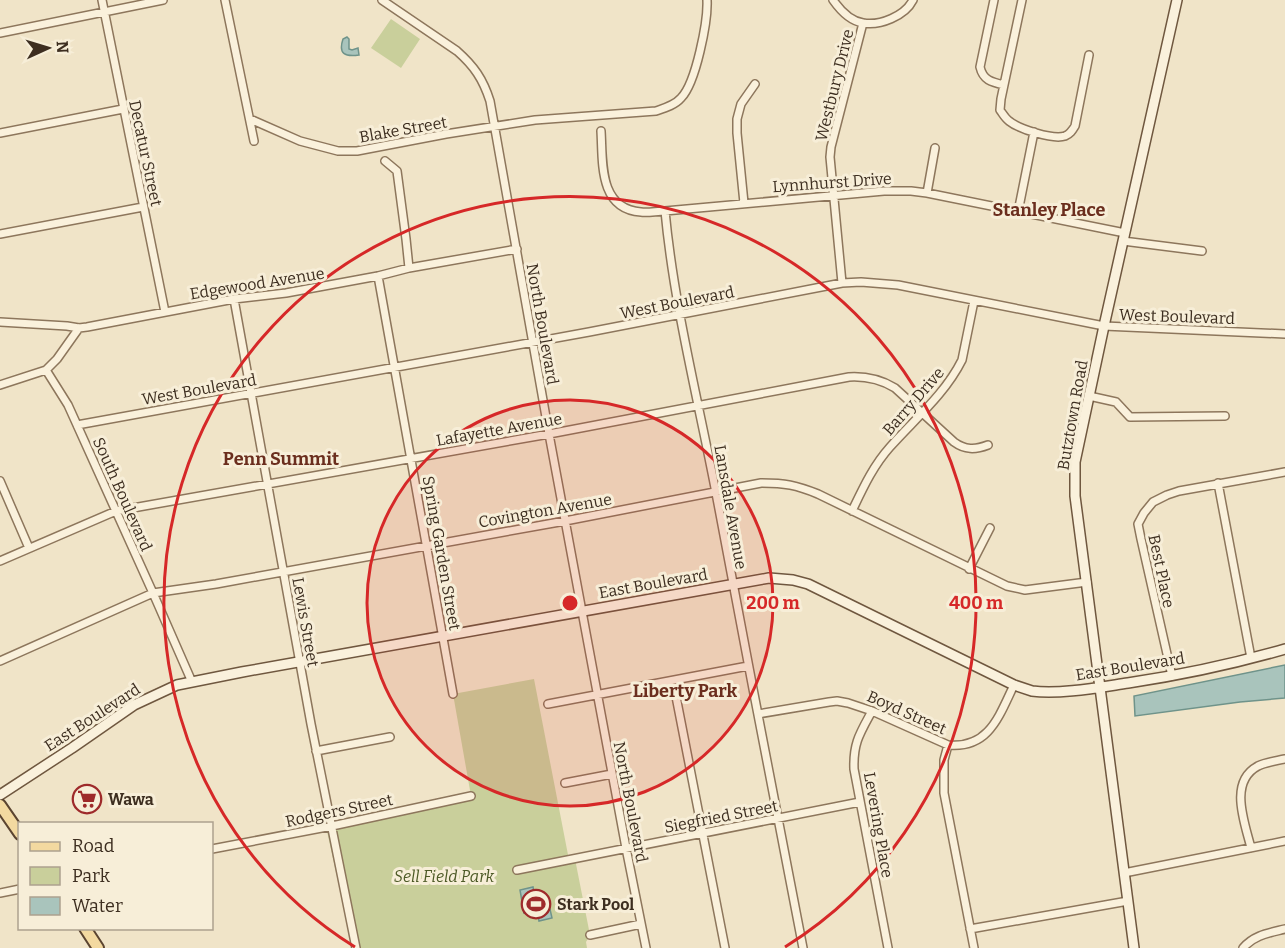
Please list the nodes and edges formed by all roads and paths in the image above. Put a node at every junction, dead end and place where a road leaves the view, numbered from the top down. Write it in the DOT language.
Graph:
graph roads {
  1 [pos="102,0"];
  2 [pos="163,0"];
  3 [pos="225,0"];
  4 [pos="707,0"];
  5 [pos="833,0"];
  6 [pos="913,0"];
  7 [pos="994,0"];
  8 [pos="1022,0"];
  9 [pos="1177,0"];
  10 [pos="386,1"];
  11 [pos="104,11"];
  12 [pos="863,23"];
  13 [pos="0,33"];
  14 [pos="1089,55"];
  15 [pos="755,84"];
  16 [pos="1004,85"];
  17 [pos="123,109"];
  18 [pos="250,119"];
  19 [pos="495,126"];
  20 [pos="601,131"];
  21 [pos="1034,132"];
  22 [pos="0,133"];
  23 [pos="254,141"];
  24 [pos="935,148"];
  25 [pos="385,161"];
  26 [pos="927,193"];
  27 [pos="833,195"];
  28 [pos="744,203"];
  29 [pos="143,207"];
  30 [pos="665,211"];
  31 [pos="1018,212"];
  32 [pos="0,234"];
  33 [pos="1124,237"];
  34 [pos="517,249"];
  35 [pos="1202,250"];
  36 [pos="408,268"];
  37 [pos="378,276"];
  38 [pos="843,283"];
  39 [pos="234,299"];
  40 [pos="974,301"];
  41 [pos="165,312"];
  42 [pos="681,315"];
  43 [pos="0,322"];
  44 [pos="1104,326"];
  45 [pos="79,328"];
  46 [pos="1285,334"];
  47 [pos="533,341"];
  48 [pos="394,368"];
  49 [pos="46,370"];
  50 [pos="0,385"];
  51 [pos="252,393"];
  52 [pos="1089,396"];
  53 [pos="698,406"];
  54 [pos="922,413"];
  55 [pos="1225,416"];
  56 [pos="77,425"];
  57 [pos="549,434"];
  58 [pos="988,445"];
  59 [pos="411,458"];
  60 [pos="1285,472"];
  61 [pos="0,481"];
  62 [pos="268,483"];
  63 [pos="1218,483"];
  64 [pos="715,492"];
  65 [pos="116,511"];
  66 [pos="852,511"];
  67 [pos="565,521"];
  68 [pos="990,528"];
  69 [pos="427,545"];
  70 [pos="29,548"];
  71 [pos="0,561"];
  72 [pos="969,569"];
  73 [pos="283,571"];
  74 [pos="1087,582"];
  75 [pos="732,584"];
  76 [pos="153,593"];
  77 [pos="582,611"];
  78 [pos="443,637"];
  79 [pos="1285,649"];
  80 [pos="1251,658"];
  81 [pos="0,661"];
  82 [pos="300,662"];
  83 [pos="748,666"];
  84 [pos="1172,676"];
  85 [pos="673,681"];
  86 [pos="192,682"];
  87 [pos="1014,686"];
  88 [pos="1099,688"];
  89 [pos="453,694"];
  90 [pos="597,695"];
  91 [pos="548,704"];
  92 [pos="872,711"];
  93 [pos="758,714"];
  94 [pos="390,737"];
  95 [pos="948,745"];
  96 [pos="316,751"];
  97 [pos="1285,759"];
  98 [pos="612,774"];
  99 [pos="565,783"];
  100 [pos="0,795"];
  101 [pos="471,796"];
  102 [pos="860,802"];
  103 [pos="0,804"];
  104 [pos="3,816"];
  105 [pos="779,818"];
  106 [pos="332,826"];
  107 [pos="18,832"];
  108 [pos="703,833"];
  109 [pos="1285,841"];
  110 [pos="1251,848"];
  111 [pos="213,849"];
  112 [pos="626,849"];
  113 [pos="517,870"];
  114 [pos="1124,873"];
  115 [pos="18,889"];
  116 [pos="0,893"];
  117 [pos="1128,901"];
  118 [pos="641,924"];
  119 [pos="970,929"];
  120 [pos="1285,929"];
  121 [pos="86,930"];
  122 [pos="590,935"];
  123 [pos="98,948"];
  124 [pos="356,948"];
  125 [pos="646,948"];
  126 [pos="725,948"];
  127 [pos="803,948"];
  128 [pos="888,948"];
  129 [pos="974,948"];
  130 [pos="1134,948"];
  131 [pos="1243,948"];
  1 -- 11 [label="street, Decatur Street"];
  2 -- 11 [label="street"];
  3 -- 18 [label="street"];
  4 -- 19 [label="street, Blake Street"];
  5 -- 12 [label="street"];
  6 -- 12 [label="street, Westbury Drive"];
  7 -- 16 [label="street"];
  8 -- 16 [label="street"];
  9 -- 33 [label="street, Butztown Road"];
  10 -- 19 [label="street, North Boulevard"];
  11 -- 13 [label="street"];
  11 -- 17 [label="street, Decatur Street"];
  12 -- 27 [label="street, Westbury Drive"];
  14 -- 21 [label="street"];
  15 -- 28 [label="street"];
  16 -- 21 [label="street"];
  17 -- 22 [label="street"];
  17 -- 29 [label="street, Decatur Street"];
  18 -- 19 [label="street, Blake Street"];
  18 -- 23 [label="street"];
  19 -- 34 [label="street, North Boulevard"];
  20 -- 30 [label="street, Lynnhurst Drive"];
  21 -- 31 [label="street"];
  24 -- 26 [label="street"];
  25 -- 36 [label="street"];
  26 -- 27 [label="street, Lynnhurst Drive"];
  26 -- 31 [label="street, Lynnhurst Drive"];
  27 -- 28 [label="street, Lynnhurst Drive"];
  27 -- 38 [label="street, Westbury Drive"];
  28 -- 30 [label="street, Lynnhurst Drive"];
  29 -- 32 [label="street"];
  29 -- 41 [label="street, Decatur Street"];
  30 -- 42 [label="street, Lansdale Avenue"];
  31 -- 33 [label="street, Lynnhurst Drive"];
  33 -- 35 [label="street, Lynnhurst Drive"];
  33 -- 44 [label="street, Butztown Road"];
  34 -- 36 [label="street, Edgewood Avenue"];
  34 -- 47 [label="street, North Boulevard"];
  36 -- 37 [label="street, Edgewood Avenue"];
  37 -- 39 [label="street, Edgewood Avenue"];
  37 -- 48 [label="street, Spring Garden Street"];
  38 -- 40 [label="street, West Boulevard"];
  38 -- 42 [label="street, West Boulevard"];
  39 -- 41 [label="street, Edgewood Avenue"];
  39 -- 51 [label="street, Lewis Street"];
  40 -- 44 [label="street, West Boulevard"];
  40 -- 54 [label="street, Barry Drive"];
  41 -- 45 [label="street, Edgewood Avenue"];
  42 -- 47 [label="street, West Boulevard"];
  42 -- 53 [label="street, Lansdale Avenue"];
  43 -- 45 [label="street, Edgewood Avenue"];
  44 -- 46 [label="street, West Boulevard"];
  44 -- 52 [label="street, Butztown Road"];
  45 -- 49 [label="street"];
  47 -- 48 [label="street, West Boulevard"];
  47 -- 57 [label="street, North Boulevard"];
  48 -- 51 [label="street, West Boulevard"];
  48 -- 59 [label="street, Spring Garden Street"];
  49 -- 50 [label="street"];
  49 -- 56 [label="street, South Boulevard"];
  51 -- 56 [label="street, West Boulevard"];
  51 -- 62 [label="street, Lewis Street"];
  52 -- 55 [label="street"];
  52 -- 74 [label="street, Butztown Road"];
  53 -- 54 [label="street, Lafayette Avenue"];
  53 -- 57 [label="street, Lafayette Avenue"];
  53 -- 64 [label="street, Lansdale Avenue"];
  54 -- 58 [label="street, Lafayette Avenue"];
  54 -- 66 [label="street, Barry Drive"];
  56 -- 65 [label="street, South Boulevard"];
  57 -- 59 [label="street, Lafayette Avenue"];
  57 -- 67 [label="street, North Boulevard"];
  59 -- 62 [label="street, Lafayette Avenue"];
  59 -- 69 [label="street, Spring Garden Street"];
  60 -- 63 [label="street, Best Place"];
  61 -- 70 [label="street"];
  62 -- 65 [label="street, Lafayette Avenue"];
  62 -- 73 [label="street, Lewis Street"];
  63 -- 80 [label="street"];
  63 -- 84 [label="street, Best Place"];
  64 -- 66 [label="street, Covington Avenue"];
  64 -- 67 [label="street, Covington Avenue"];
  64 -- 75 [label="street, Lansdale Avenue"];
  65 -- 70 [label="street, Lafayette Avenue"];
  65 -- 76 [label="street, South Boulevard"];
  66 -- 72 [label="street, Covington Avenue"];
  67 -- 69 [label="street, Covington Avenue"];
  67 -- 77 [label="street, North Boulevard"];
  68 -- 72 [label="street"];
  69 -- 73 [label="street, Covington Avenue"];
  69 -- 78 [label="street, Spring Garden Street"];
  70 -- 71 [label="street, Lafayette Avenue"];
  72 -- 74 [label="street, Covington Avenue"];
  73 -- 76 [label="street, Covington Avenue"];
  73 -- 82 [label="street, Lewis Street"];
  74 -- 88 [label="street, Butztown Road"];
  75 -- 77 [label="street, East Boulevard"];
  75 -- 83 [label="street, Lansdale Avenue"];
  75 -- 87 [label="street, East Boulevard"];
  76 -- 81 [label="street, Covington Avenue"];
  76 -- 86 [label="street, South Boulevard"];
  77 -- 78 [label="street, East Boulevard"];
  77 -- 90 [label="street, North Boulevard"];
  78 -- 82 [label="street, East Boulevard"];
  78 -- 89 [label="street, Spring Garden Street"];
  79 -- 80 [label="street, East Boulevard"];
  80 -- 84 [label="street, East Boulevard"];
  82 -- 86 [label="street, East Boulevard"];
  82 -- 96 [label="street, Lewis Street"];
  83 -- 85 [label="street"];
  83 -- 93 [label="street, Lansdale Avenue"];
  84 -- 88 [label="street, East Boulevard"];
  85 -- 90 [label="street"];
  85 -- 108 [label="street"];
  86 -- 100 [label="street, East Boulevard"];
  87 -- 88 [label="street, East Boulevard"];
  87 -- 95 [label="street, Boyd Street"];
  88 -- 114 [label="street, Butztown Road"];
  90 -- 91 [label="street"];
  90 -- 98 [label="street, North Boulevard"];
  92 -- 93 [label="street, Boyd Street"];
  92 -- 95 [label="street, Boyd Street"];
  92 -- 102 [label="street, Levering Place"];
  93 -- 105 [label="street, Lansdale Avenue"];
  94 -- 96 [label="street"];
  95 -- 119 [label="street"];
  96 -- 106 [label="street, Lewis Street"];
  97 -- 110 [label="street"];
  98 -- 99 [label="street"];
  98 -- 112 [label="street, North Boulevard"];
  101 -- 106 [label="street, Rodgers Street"];
  102 -- 105 [label="street, Siegfried Street"];
  102 -- 128 [label="street, Levering Place"];
  103 -- 104 [label="main road"];
  104 -- 107 [label="main road"];
  105 -- 108 [label="street, Siegfried Street"];
  105 -- 127 [label="street, Lansdale Avenue"];
  106 -- 111 [label="street, Rodgers Street"];
  106 -- 124 [label="street, Lewis Street"];
  108 -- 112 [label="street, Siegfried Street"];
  108 -- 126 [label="street"];
  109 -- 110 [label="street"];
  110 -- 114 [label="street"];
  112 -- 113 [label="street, Siegfried Street"];
  112 -- 118 [label="street, North Boulevard"];
  114 -- 117 [label="street, Butztown Road"];
  115 -- 116 [label="street"];
  117 -- 119 [label="street"];
  117 -- 130 [label="street, Butztown Road"];
  118 -- 122 [label="street"];
  118 -- 125 [label="street, North Boulevard"];
  119 -- 129 [label="street"];
  120 -- 131 [label="street"];
  121 -- 123 [label="main road"];
}
